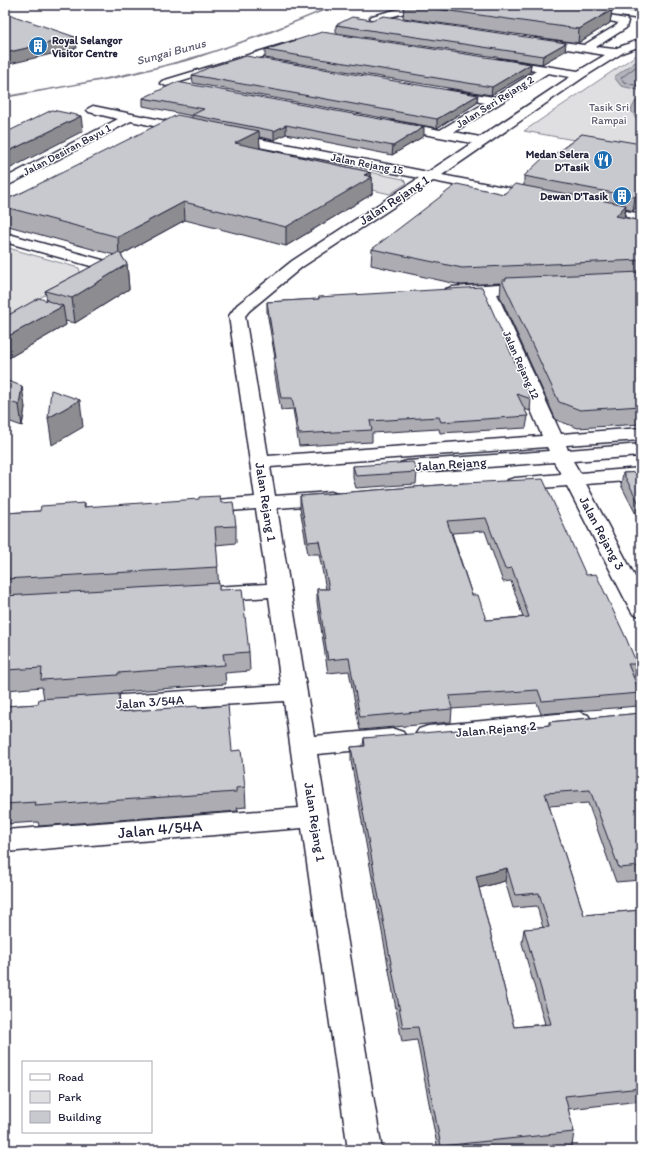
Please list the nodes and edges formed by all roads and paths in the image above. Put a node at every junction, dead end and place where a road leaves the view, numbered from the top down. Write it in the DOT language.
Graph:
graph roads {
  1 [pos="424,5"];
  2 [pos="601,5"];
  3 [pos="557,8"];
  4 [pos="623,9"];
  5 [pos="641,10"];
  6 [pos="641,16"];
  7 [pos="641,19"];
  8 [pos="405,22"];
  9 [pos="638,38"];
  10 [pos="307,40"];
  11 [pos="524,40"];
  12 [pos="585,49"];
  13 [pos="618,52"];
  14 [pos="243,60"];
  15 [pos="487,60"];
  16 [pos="267,63"];
  17 [pos="546,69"];
  18 [pos="580,75"];
  19 [pos="190,88"];
  20 [pos="436,91"];
  21 [pos="496,101"];
  22 [pos="93,110"];
  23 [pos="130,117"];
  24 [pos="382,123"];
  25 [pos="166,125"];
  26 [pos="204,132"];
  27 [pos="442,134"];
  28 [pos="147,135"];
  29 [pos="219,135"];
  30 [pos="482,141"];
  31 [pos="431,176"];
  32 [pos="5,183"];
  33 [pos="550,200"];
  34 [pos="580,206"];
  35 [pos="641,218"];
  36 [pos="5,237"];
  37 [pos="92,278"];
  38 [pos="541,286"];
  39 [pos="487,289"];
  40 [pos="440,292"];
  41 [pos="267,306"];
  42 [pos="243,308"];
  43 [pos="641,434"];
  44 [pos="558,448"];
  45 [pos="641,450"];
  46 [pos="261,470"];
  47 [pos="641,474"];
  48 [pos="573,479"];
  49 [pos="494,485"];
  50 [pos="353,496"];
  51 [pos="266,503"];
  52 [pos="187,508"];
  53 [pos="279,590"];
  54 [pos="193,595"];
  55 [pos="641,609"];
  56 [pos="295,692"];
  57 [pos="68,707"];
  58 [pos="602,719"];
  59 [pos="303,746"];
  60 [pos="314,817"];
  61 [pos="5,842"];
  62 [pos="365,1150"];
  1 -- 8 [label="street"];
  2 -- 4 [label="street"];
  3 -- 4 [label="street"];
  3 -- 12 [label="street"];
  4 -- 5 [label="street"];
  4 -- 6 [label="street"];
  4 -- 7 [label="street"];
  9 -- 13 [label="street, Jalan Rejang 1"];
  10 -- 14 [label="street"];
  11 -- 12 [label="street"];
  12 -- 13 [label="street"];
  13 -- 18 [label="street, Jalan Rejang 1"];
  14 -- 16 [label="street"];
  14 -- 19 [label="street"];
  15 -- 17 [label="street"];
  17 -- 18 [label="street"];
  17 -- 21 [label="street, Jalan Seri Rejang 2"];
  18 -- 30 [label="street, Jalan Rejang 1"];
  20 -- 21 [label="street"];
  21 -- 27 [label="street, Jalan Seri Rejang 2"];
  22 -- 23 [label="street"];
  23 -- 25 [label="street"];
  23 -- 32 [label="street, Jalan Desiran Bayu 1"];
  24 -- 27 [label="street"];
  25 -- 26 [label="street"];
  25 -- 28 [label="street"];
  27 -- 30 [label="street"];
  29 -- 31 [label="street, Jalan Rejang 15"];
  30 -- 31 [label="street, Jalan Rejang 1"];
  31 -- 33 [label="street, Jalan Rejang 15"];
  31 -- 42 [label="street, Jalan Rejang 1"];
  34 -- 35 [label="street"];
  36 -- 37 [label="street"];
  38 -- 39 [label="street"];
  39 -- 40 [label="street"];
  39 -- 44 [label="street, Jalan Rejang 12"];
  41 -- 42 [label="street"];
  42 -- 46 [label="street, Jalan Rejang 1"];
  43 -- 44 [label="street"];
  44 -- 45 [label="street, Jalan Rejang"];
  44 -- 46 [label="street, Jalan Rejang"];
  44 -- 48 [label="street, Jalan Rejang 12"];
  46 -- 51 [label="street, Jalan Rejang 1"];
  47 -- 48 [label="street"];
  48 -- 49 [label="street"];
  48 -- 55 [label="street, Jalan Rejang 3"];
  50 -- 51 [label="street"];
  51 -- 52 [label="street"];
  51 -- 53 [label="street, Jalan Rejang 1"];
  53 -- 54 [label="street"];
  53 -- 56 [label="street, Jalan Rejang 1"];
  56 -- 57 [label="street, Jalan 3/54A"];
  56 -- 59 [label="street, Jalan Rejang 1"];
  58 -- 59 [label="street, Jalan Rejang 2"];
  59 -- 60 [label="street, Jalan Rejang 1"];
  60 -- 61 [label="street, Jalan 4/54A"];
  60 -- 62 [label="street, Jalan Rejang 1"];
}
